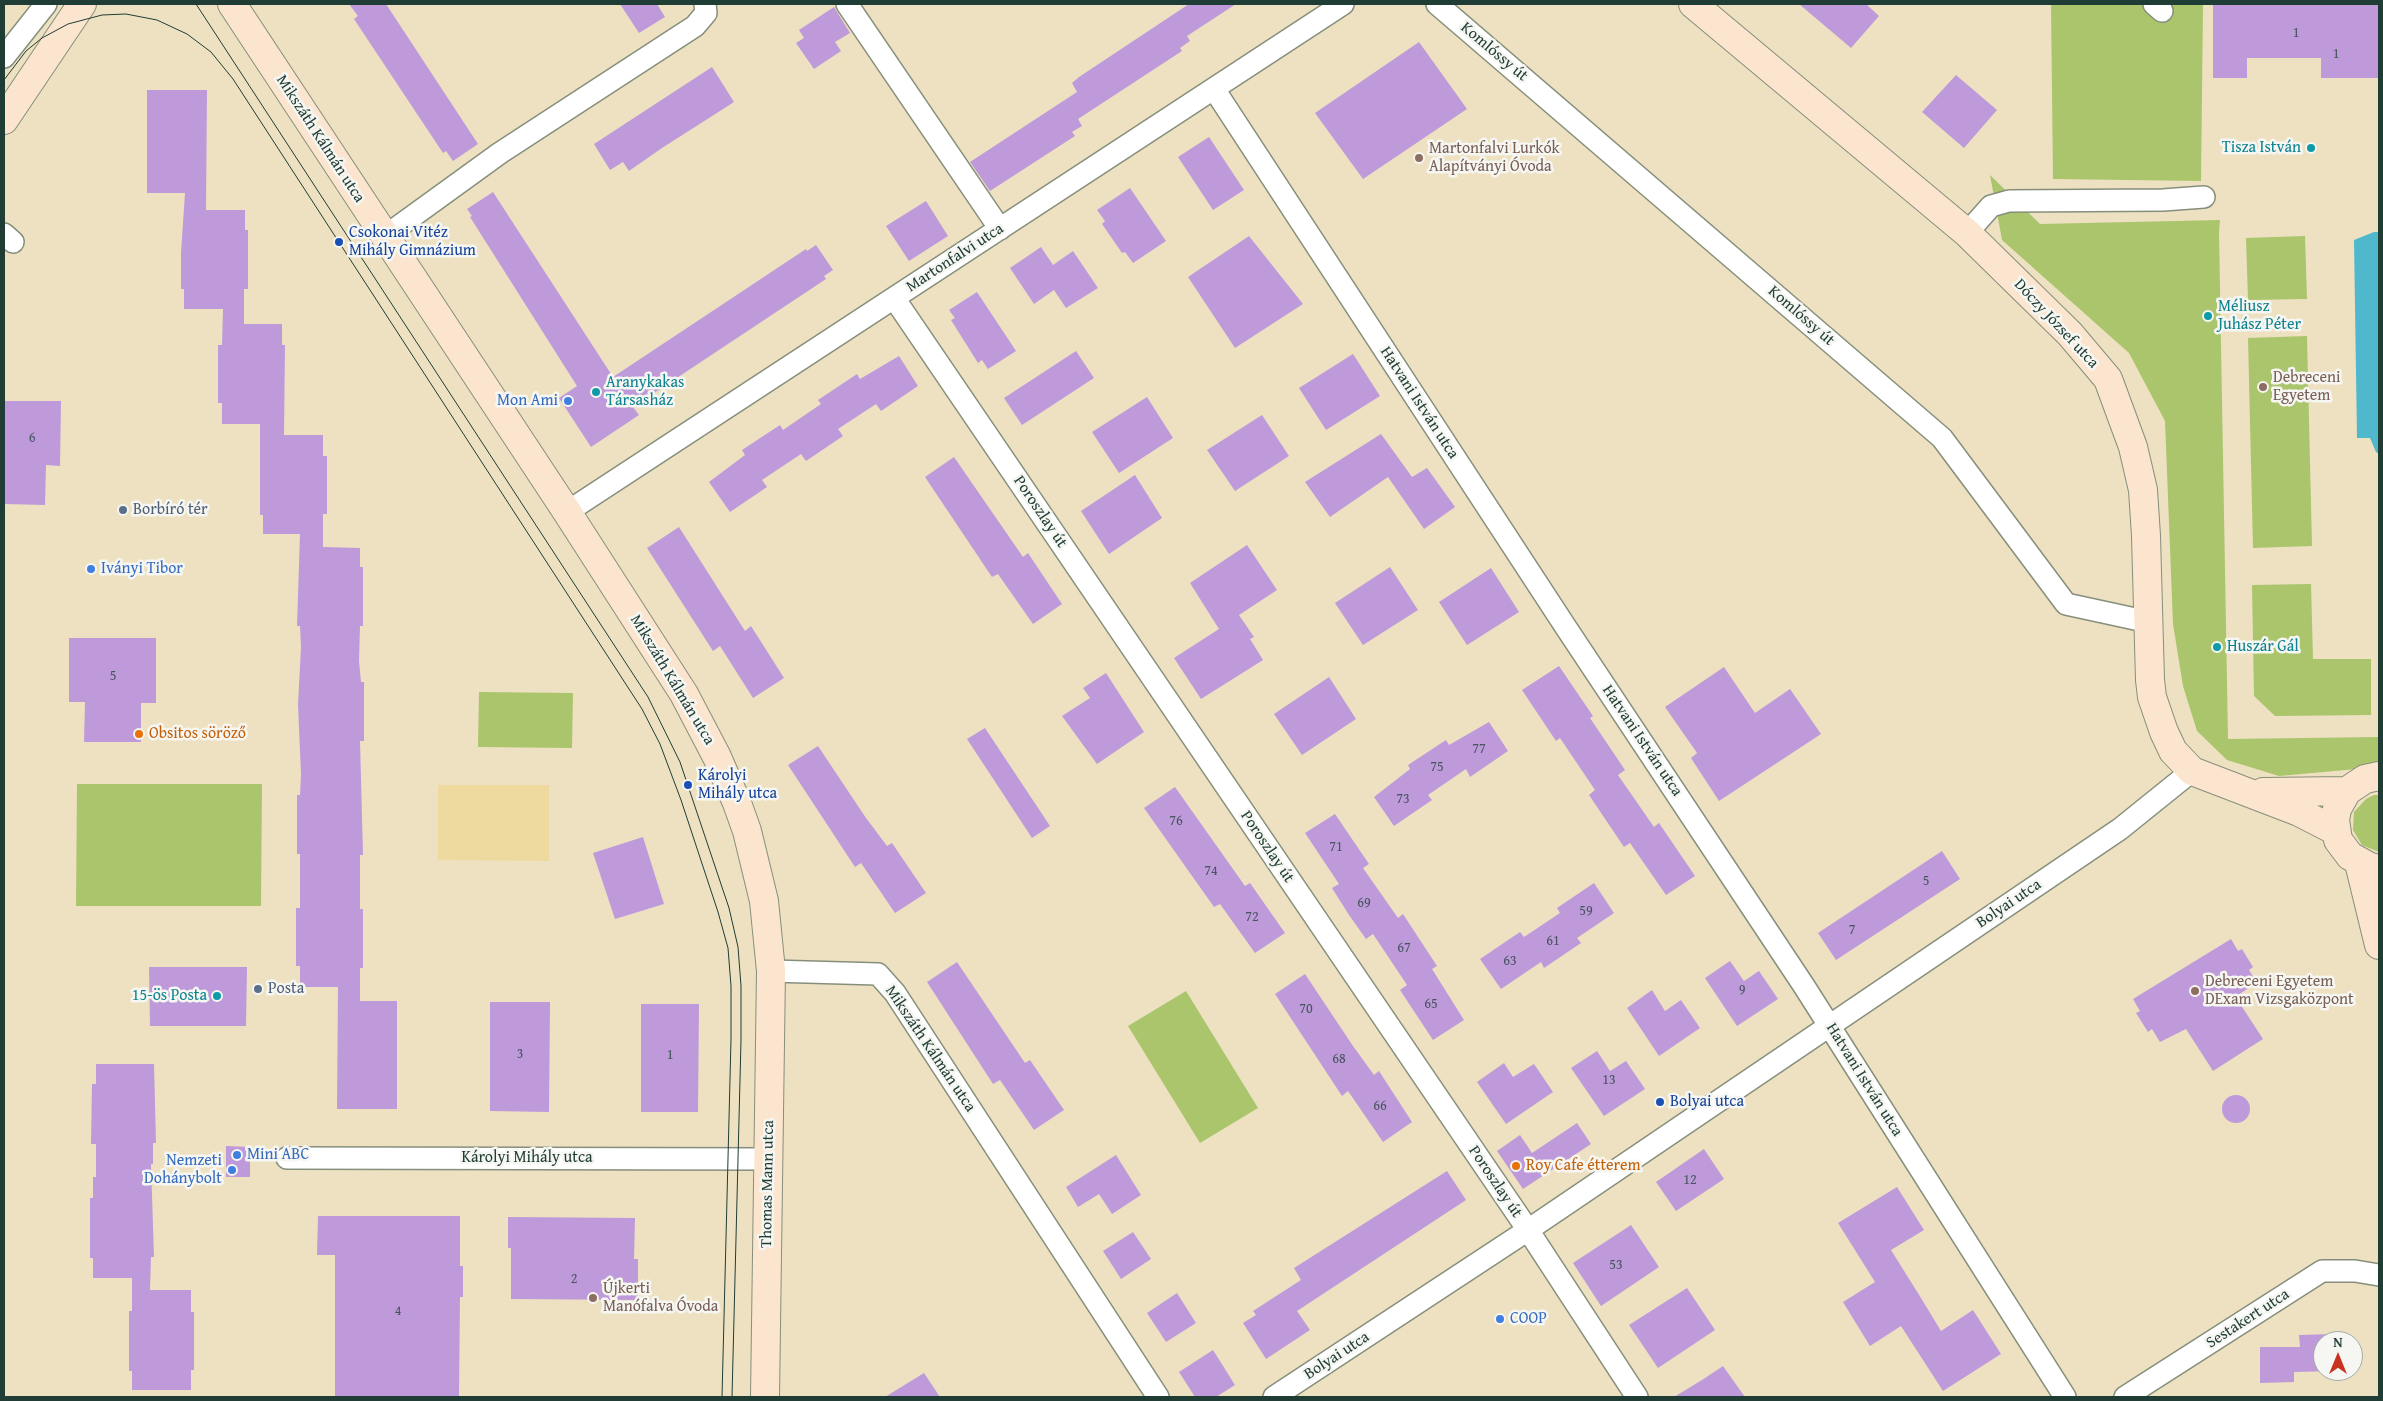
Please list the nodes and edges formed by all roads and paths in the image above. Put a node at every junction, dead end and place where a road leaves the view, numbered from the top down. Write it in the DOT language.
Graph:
graph roads {
  1 [pos="46,4"];
  2 [pos="82,4"];
  3 [pos="232,4"];
  4 [pos="705,4"];
  5 [pos="847,4"];
  6 [pos="1343,4"];
  7 [pos="1438,4"];
  8 [pos="1693,4"];
  9 [pos="2154,4"];
  10 [pos="2162,4"];
  11 [pos="4,57"];
  12 [pos="1214,89"];
  13 [pos="4,120"];
  14 [pos="2204,197"];
  15 [pos="1000,228"];
  16 [pos="1967,233"];
  17 [pos="384,237"];
  18 [pos="894,298"];
  19 [pos="567,512"];
  20 [pos="2149,622"];
  21 [pos="2192,771"];
  22 [pos="2379,776"];
  23 [pos="2347,791"];
  24 [pos="2252,792"];
  25 [pos="2336,831"];
  26 [pos="2369,866"];
  27 [pos="2379,945"];
  28 [pos="771,971"];
  29 [pos="1829,1024"];
  30 [pos="287,1158"];
  31 [pos="768,1159"];
  32 [pos="1528,1230"];
  33 [pos="2379,1275"];
  34 [pos="765,1397"];
  35 [pos="1158,1397"];
  36 [pos="1274,1397"];
  37 [pos="1637,1397"];
  38 [pos="2065,1397"];
  39 [pos="2125,1397"];
  1 -- 11 [label="street"];
  2 -- 13 [label="street"];
  3 -- 17 [label="street, Mikszáth Kálmán utca"];
  4 -- 17 [label="street"];
  5 -- 15 [label="street"];
  6 -- 12 [label="street, Martonfalvi utca"];
  7 -- 20 [label="street, Komlóssy út"];
  8 -- 16 [label="street, Dóczy József utca"];
  9 -- 10 [label="street"];
  12 -- 15 [label="street, Martonfalvi utca"];
  12 -- 29 [label="street, Hatvani István utca"];
  14 -- 16 [label="street"];
  15 -- 18 [label="street, Martonfalvi utca"];
  16 -- 20 [label="street, Dóczy József utca"];
  17 -- 19 [label="street, Mikszáth Kálmán utca"];
  18 -- 19 [label="street, Martonfalvi utca"];
  18 -- 32 [label="street, Poroszlay út"];
  19 -- 28 [label="street, Mikszáth Kálmán utca"];
  20 -- 21 [label="street, Dóczy József utca"];
  21 -- 24 [label="street"];
  21 -- 29 [label="street, Bolyai utca"];
  22 -- 23 [label="street"];
  23 -- 24 [label="street"];
  23 -- 25 [label="street"];
  24 -- 25 [label="street"];
  25 -- 26 [label="street"];
  26 -- 27 [label="street"];
  28 -- 31 [label="street, Thomas Mann utca"];
  28 -- 35 [label="street, Mikszáth Kálmán utca"];
  29 -- 32 [label="street, Bolyai utca"];
  29 -- 38 [label="street, Hatvani István utca"];
  30 -- 31 [label="street, Károlyi Mihály utca"];
  31 -- 34 [label="street, Thomas Mann utca"];
  32 -- 36 [label="street, Bolyai utca"];
  32 -- 37 [label="street, Poroszlay út"];
  33 -- 39 [label="street, Sestakert utca"];
}
